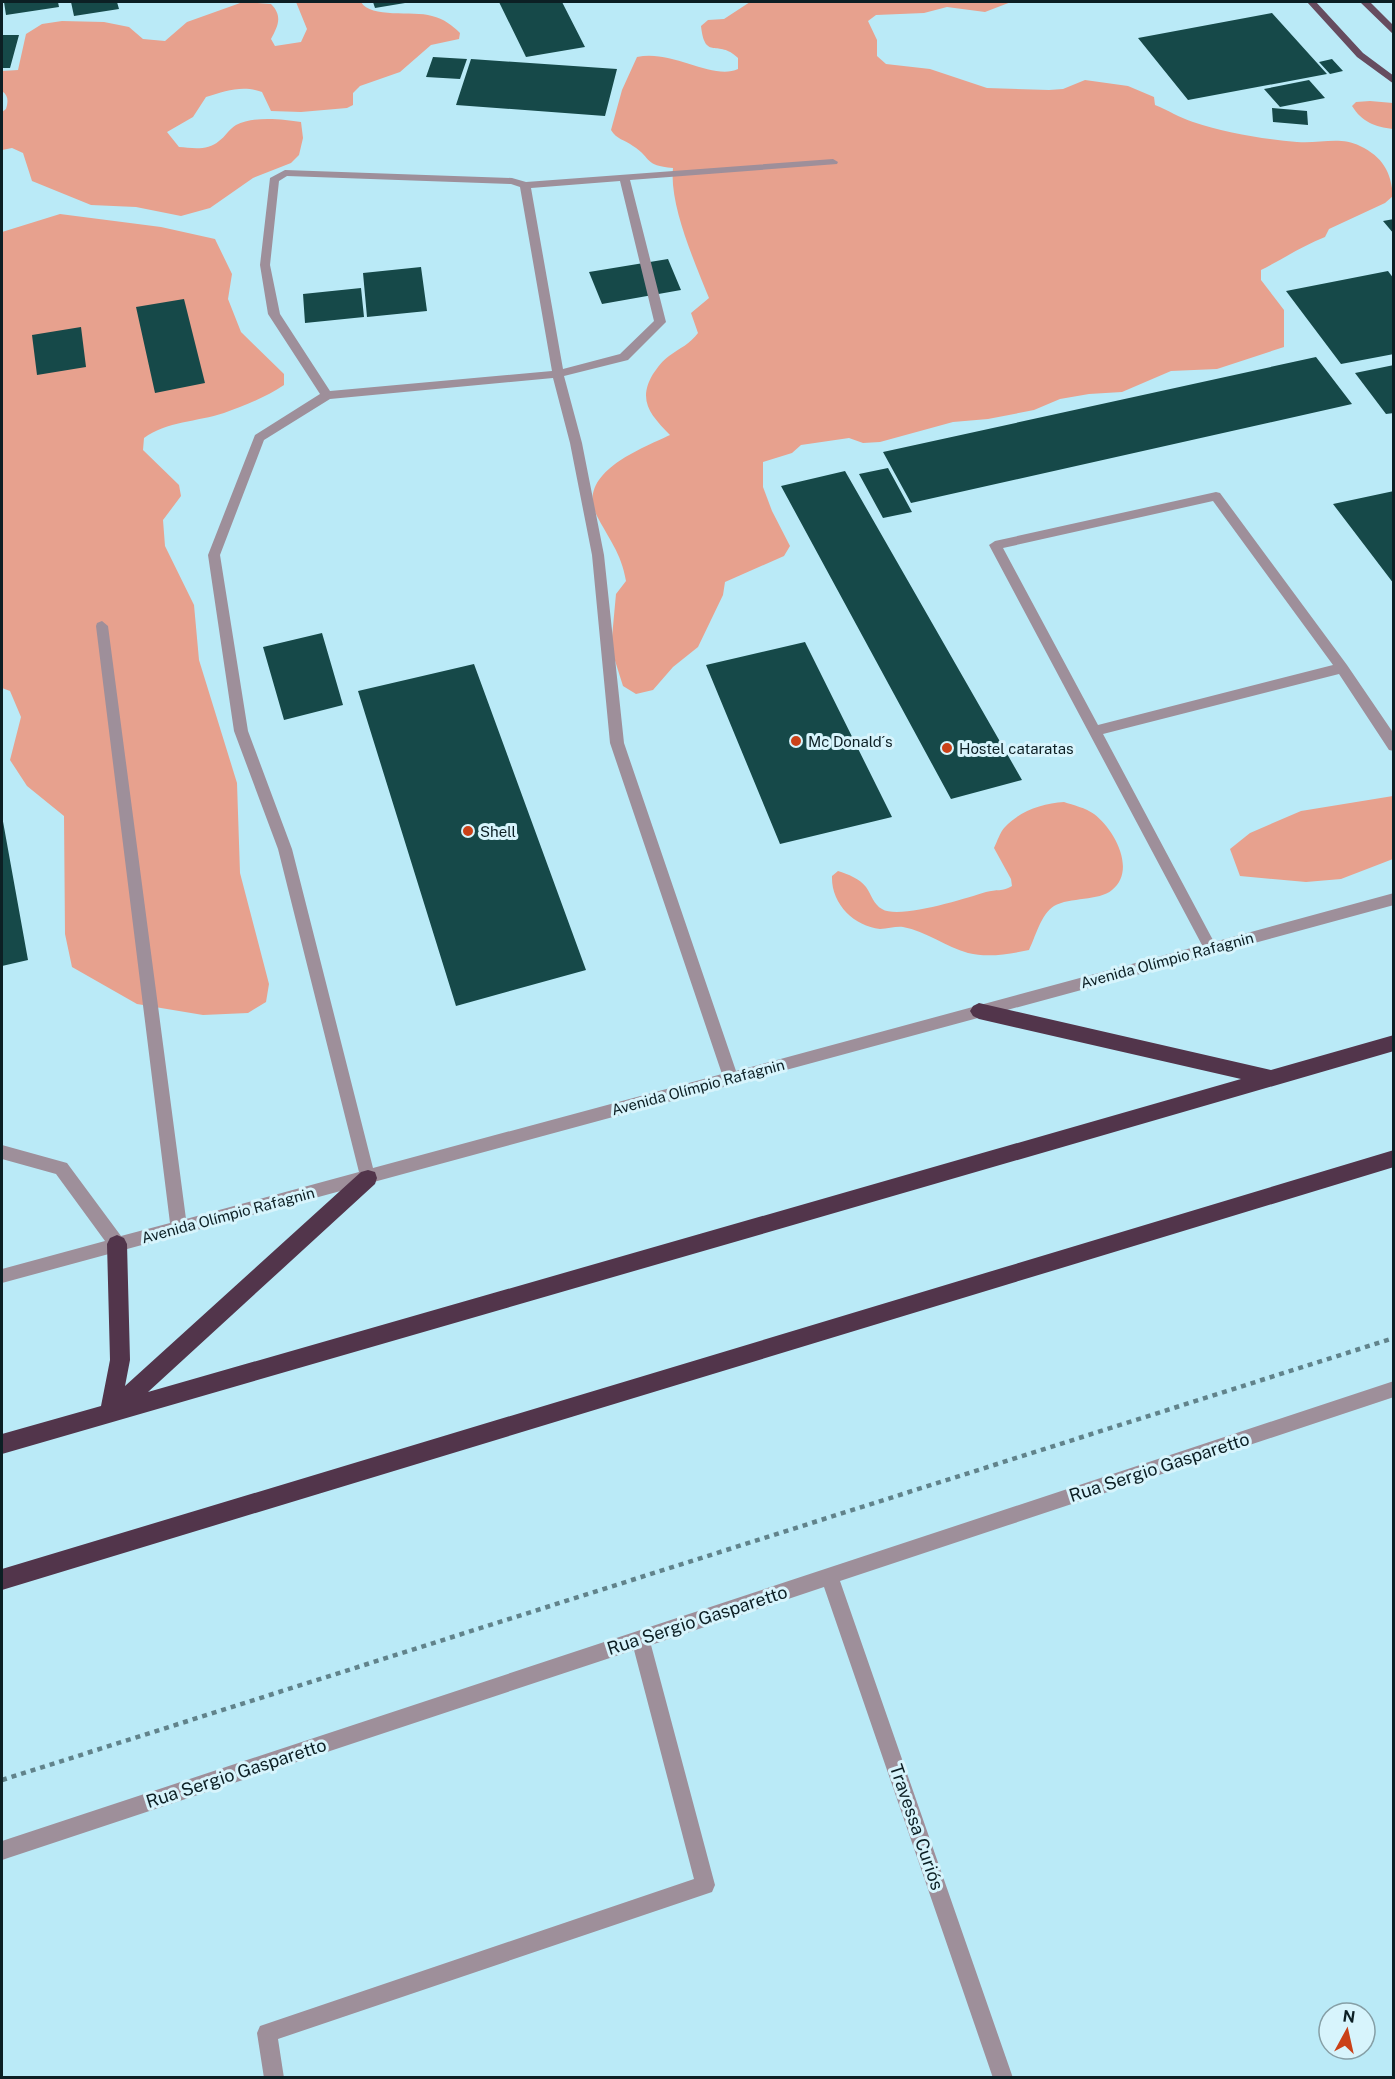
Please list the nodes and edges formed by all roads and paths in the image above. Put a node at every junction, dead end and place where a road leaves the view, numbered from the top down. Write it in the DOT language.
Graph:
graph roads {
  1 [pos="1311,2"];
  2 [pos="1365,2"];
  3 [pos="1394,32"];
  4 [pos="1394,81"];
  5 [pos="833,162"];
  6 [pos="625,180"];
  7 [pos="525,185"];
  8 [pos="558,374"];
  9 [pos="327,395"];
  10 [pos="102,626"];
  11 [pos="1342,668"];
  12 [pos="1095,731"];
  13 [pos="1394,746"];
  14 [pos="1394,899"];
  15 [pos="1211,949"];
  16 [pos="979,1011"];
  17 [pos="1394,1043"];
  18 [pos="731,1078"];
  19 [pos="1272,1079"];
  20 [pos="2,1152"];
  21 [pos="1394,1158"];
  22 [pos="368,1178"];
  23 [pos="179,1228"];
  24 [pos="117,1244"];
  25 [pos="2,1276"];
  26 [pos="1394,1338"];
  27 [pos="1394,1389"];
  28 [pos="110,1413"];
  29 [pos="2,1444"];
  30 [pos="830,1576"];
  31 [pos="2,1580"];
  32 [pos="640,1639"];
  33 [pos="2,1780"];
  34 [pos="2,1851"];
  35 [pos="274,2078"];
  36 [pos="1003,2078"];
  1 -- 4 [label="main road"];
  2 -- 3 [label="main road"];
  5 -- 6 [label="street"];
  6 -- 7 [label="street"];
  6 -- 8 [label="street"];
  7 -- 8 [label="street"];
  7 -- 9 [label="street"];
  8 -- 9 [label="street"];
  8 -- 18 [label="street"];
  9 -- 22 [label="street"];
  10 -- 23 [label="street"];
  11 -- 12 [label="street"];
  11 -- 12 [label="street"];
  11 -- 13 [label="street"];
  12 -- 15 [label="street"];
  14 -- 15 [label="street, Avenida Olímpio Rafagnin"];
  15 -- 16 [label="street, Avenida Olímpio Rafagnin"];
  16 -- 18 [label="street, Avenida Olímpio Rafagnin"];
  16 -- 19 [label="highway"];
  17 -- 19 [label="highway"];
  18 -- 22 [label="street, Avenida Olímpio Rafagnin"];
  19 -- 28 [label="highway"];
  20 -- 24 [label="street"];
  21 -- 31 [label="highway"];
  22 -- 23 [label="street, Avenida Olímpio Rafagnin"];
  22 -- 28 [label="highway"];
  23 -- 24 [label="street, Avenida Olímpio Rafagnin"];
  24 -- 25 [label="street, Avenida Olímpio Rafagnin"];
  24 -- 28 [label="highway"];
  26 -- 33 [label="path"];
  27 -- 30 [label="street, Rua Sergio Gasparetto"];
  28 -- 29 [label="highway"];
  30 -- 32 [label="street, Rua Sergio Gasparetto"];
  30 -- 36 [label="street, Travessa Curiós"];
  32 -- 34 [label="street, Rua Sergio Gasparetto"];
  32 -- 35 [label="street"];
}
